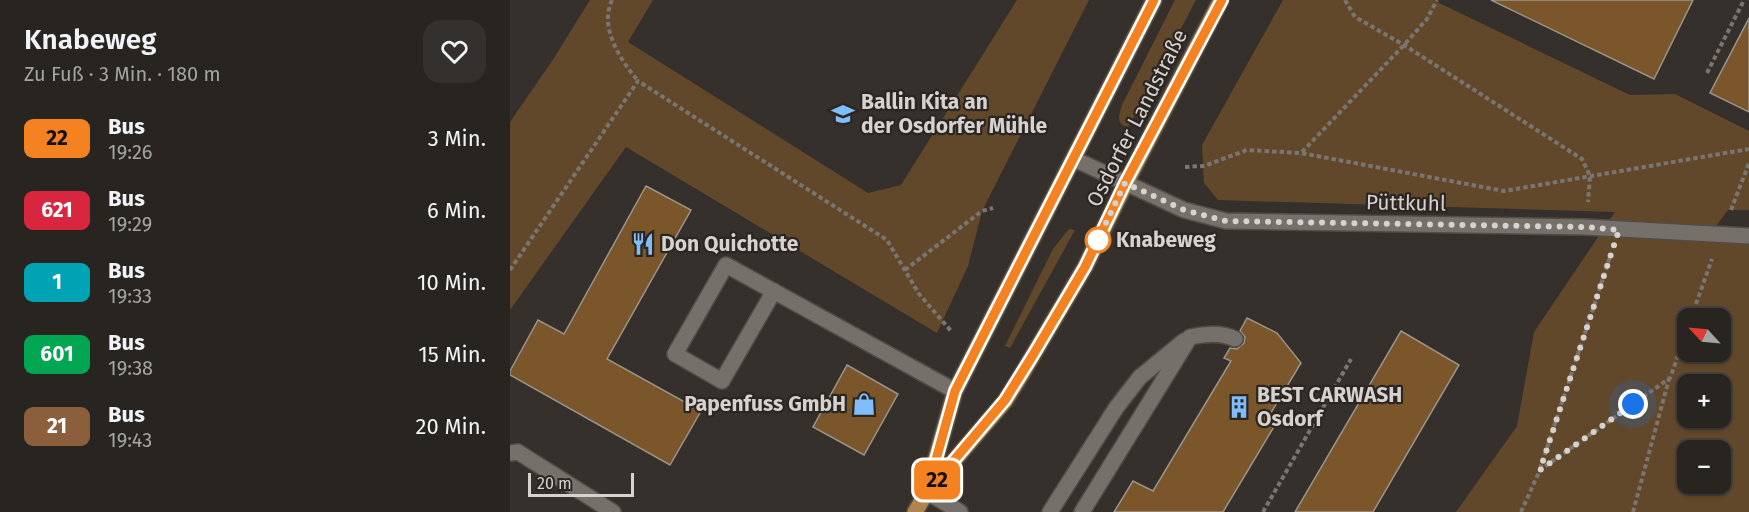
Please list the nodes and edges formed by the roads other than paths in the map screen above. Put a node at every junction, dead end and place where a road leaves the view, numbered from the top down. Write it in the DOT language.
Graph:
graph roads {
  1 [pos="1154,0"];
  2 [pos="1221,0"];
  3 [pos="1074,159"];
  4 [pos="1125,183"];
  5 [pos="1749,236"];
  6 [pos="774,291"];
  7 [pos="1190,337"];
  8 [pos="1235,339"];
  9 [pos="955,391"];
  10 [pos="510,453"];
  11 [pos="927,492"];
  12 [pos="613,512"];
  13 [pos="915,512"];
  14 [pos="960,512"];
  15 [pos="1050,512"];
  16 [pos="1082,512"];
  1 -- 3 [label="main road, Osdorfer Landstraße"];
  2 -- 4 [label="main road, Osdorfer Landstraße"];
  3 -- 4 [label="street, Püttkuhl"];
  3 -- 9 [label="main road, Osdorfer Landstraße"];
  4 -- 5 [label="street, Püttkuhl"];
  4 -- 11 [label="main road, Osdorfer Landstraße"];
  6 -- 6 [label="street"];
  6 -- 9 [label="street"];
  7 -- 8 [label="street"];
  7 -- 15 [label="street"];
  7 -- 16 [label="street"];
  9 -- 11 [label="main road, Osdorfer Landstraße"];
  10 -- 12 [label="street"];
  11 -- 13 [label="main road, Osdorfer Landstraße"];
  11 -- 14 [label="street"];
}
